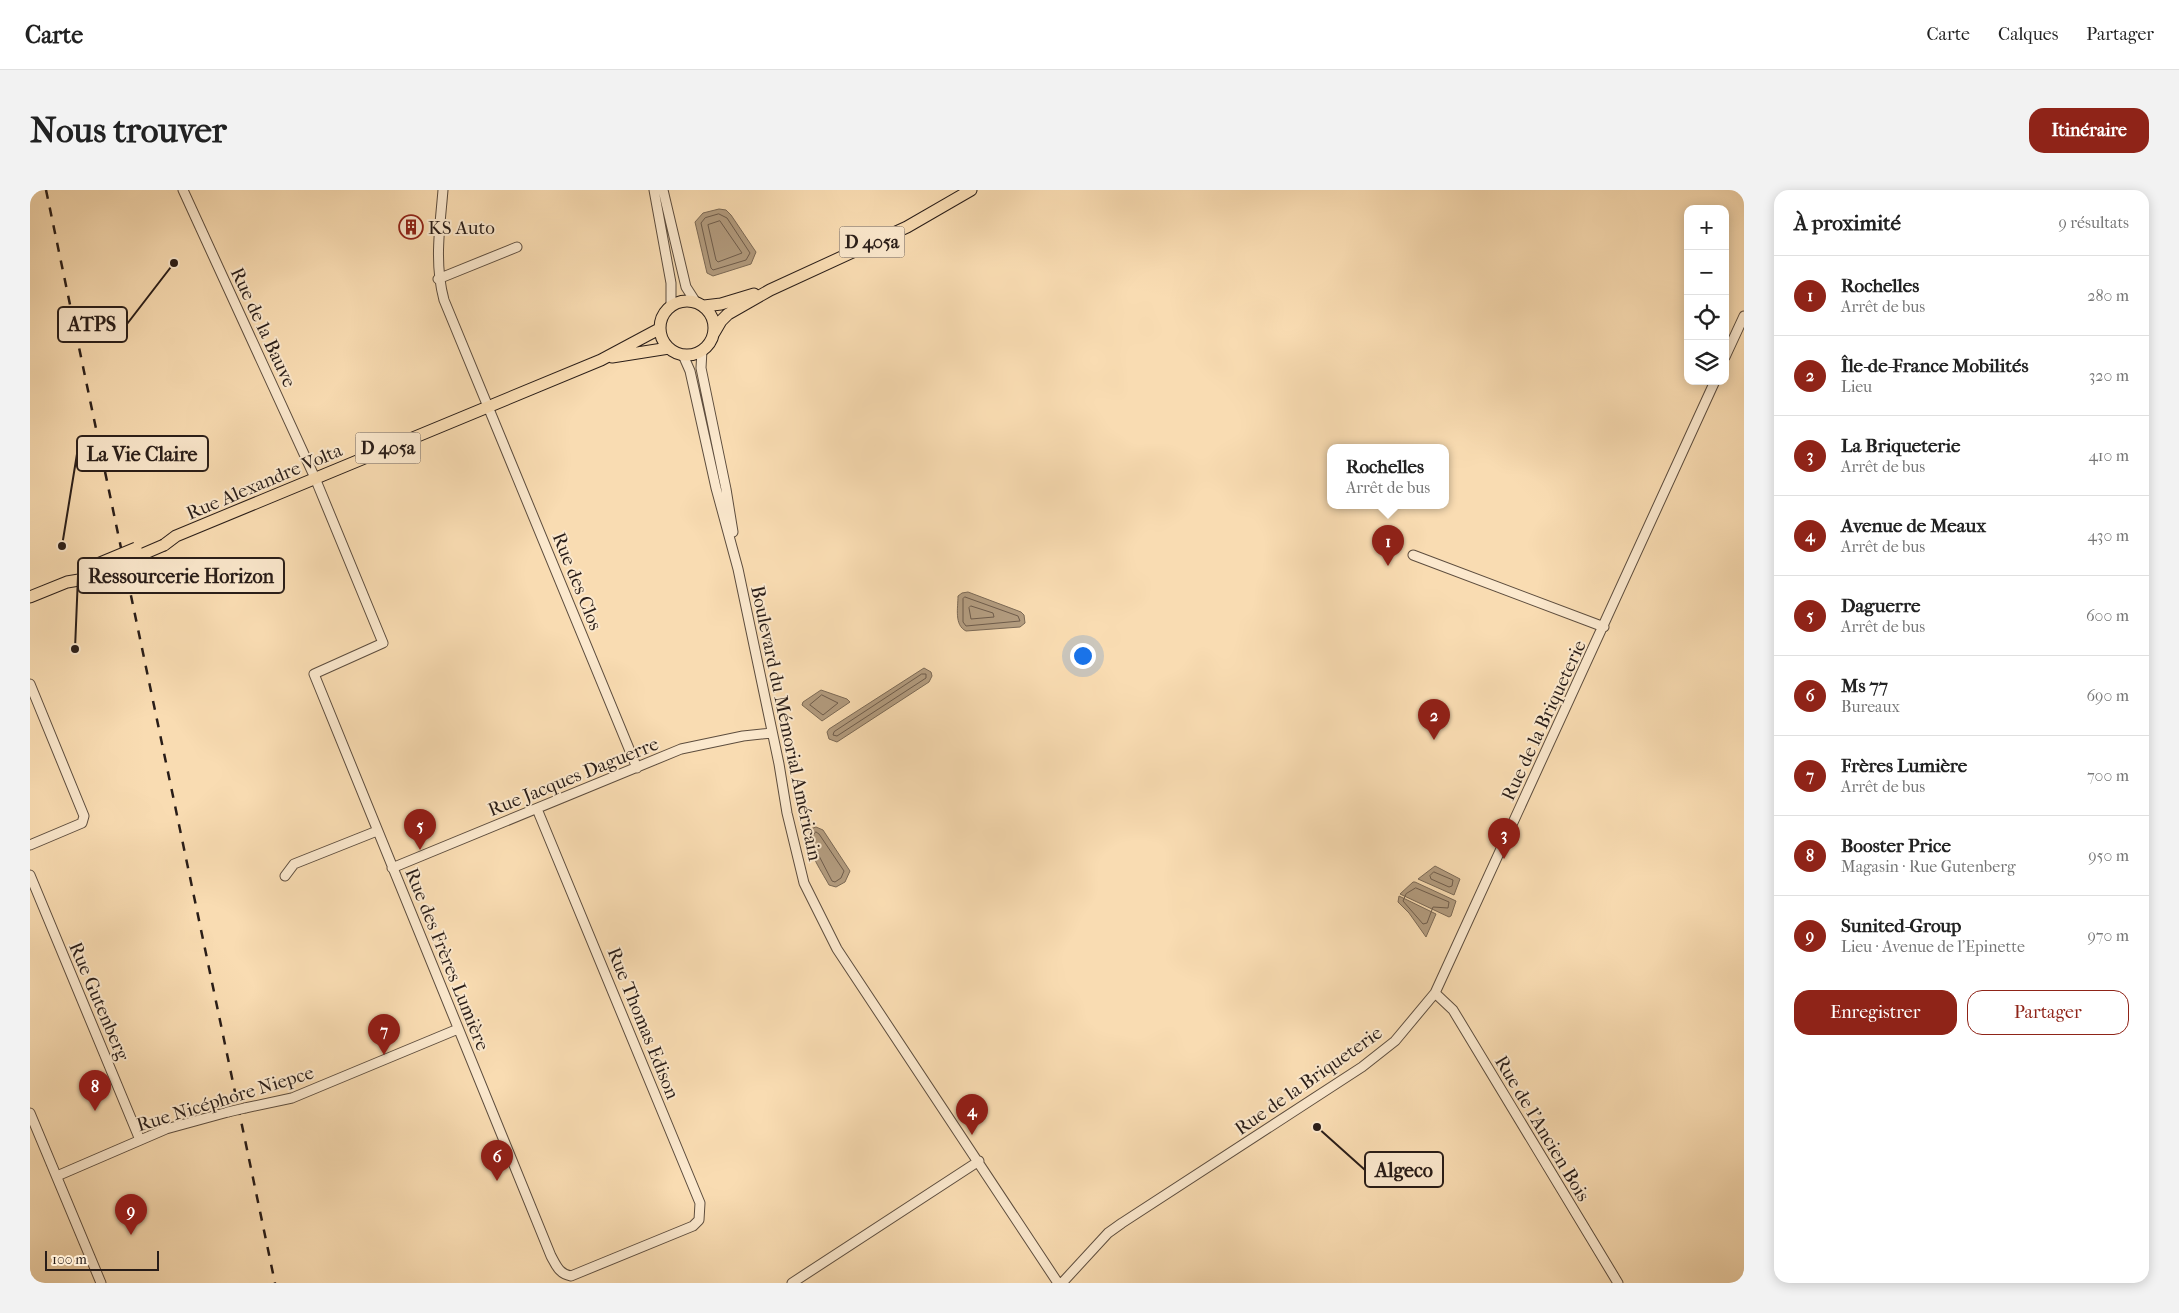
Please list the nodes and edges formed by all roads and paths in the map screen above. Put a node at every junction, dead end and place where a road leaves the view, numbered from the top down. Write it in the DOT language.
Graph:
graph roads {
  1 [pos="183,190"];
  2 [pos="443,190"];
  3 [pos="654,190"];
  4 [pos="663,190"];
  5 [pos="971,190"];
  6 [pos="517,247"];
  7 [pos="438,279"];
  8 [pos="770,290"];
  9 [pos="699,304"];
  10 [pos="671,305"];
  11 [pos="1744,316"];
  12 [pos="659,329"];
  13 [pos="714,333"];
  14 [pos="669,348"];
  15 [pos="1729,349"];
  16 [pos="702,350"];
  17 [pos="683,355"];
  18 [pos="601,360"];
  19 [pos="1712,385"];
  20 [pos="488,408"];
  21 [pos="315,478"];
  22 [pos="1413,555"];
  23 [pos="738,569"];
  24 [pos="30,597"];
  25 [pos="1604,627"];
  26 [pos="30,684"];
  27 [pos="772,733"];
  28 [pos="637,768"];
  29 [pos="537,809"];
  30 [pos="377,831"];
  31 [pos="30,844"];
  32 [pos="392,868"];
  33 [pos="30,875"];
  34 [pos="285,876"];
  35 [pos="1435,993"];
  36 [pos="458,1029"];
  37 [pos="30,1113"];
  38 [pos="40,1136"];
  39 [pos="140,1140"];
  40 [pos="30,1141"];
  41 [pos="979,1161"];
  42 [pos="57,1176"];
  43 [pos="669,1237"];
  44 [pos="100,1283"];
  45 [pos="792,1283"];
  46 [pos="1060,1283"];
  47 [pos="1618,1283"];
  1 -- 21 [label="street, Rue de la Bauve"];
  2 -- 7 [label="street, Rue des Clos"];
  3 -- 10 [label="street"];
  4 -- 9 [label="street"];
  5 -- 8 [label="main road, D 405a"];
  6 -- 7 [label="street"];
  7 -- 20 [label="street, Rue des Clos"];
  8 -- 9 [label="main road, D 405a"];
  8 -- 13 [label="main road, D 405a"];
  9 -- 10 [label="main road"];
  9 -- 13 [label="main road"];
  10 -- 12 [label="main road"];
  11 -- 15 [label="street"];
  12 -- 14 [label="main road"];
  12 -- 18 [label="main road, Rue Alexandre Volta / D 405a"];
  13 -- 16 [label="main road"];
  14 -- 17 [label="main road"];
  14 -- 18 [label="main road, Rue Alexandre Volta / D 405a"];
  16 -- 17 [label="main road"];
  16 -- 23 [label="street"];
  17 -- 23 [label="street"];
  18 -- 20 [label="main road, Rue Alexandre Volta / D 405a"];
  19 -- 25 [label="street, Rue de la Briqueterie"];
  20 -- 21 [label="main road, Rue Alexandre Volta / D 405a"];
  20 -- 28 [label="street, Rue des Clos"];
  21 -- 24 [label="main road, Rue Alexandre Volta / D 405a, bridge"];
  21 -- 30 [label="street, Rue des Frères Lumière"];
  22 -- 25 [label="street"];
  23 -- 27 [label="street, Boulevard du Mémorial Américain"];
  25 -- 35 [label="street, Rue de la Briqueterie"];
  26 -- 31 [label="street"];
  27 -- 28 [label="street, Rue Jacques Daguerre"];
  27 -- 41 [label="street, Boulevard du Mémorial Américain"];
  28 -- 29 [label="street, Rue Jacques Daguerre"];
  29 -- 32 [label="street, Rue Jacques Daguerre"];
  29 -- 43 [label="street, Rue Thomas Edison"];
  30 -- 32 [label="street, Rue des Frères Lumière"];
  30 -- 34 [label="street"];
  32 -- 36 [label="street, Rue des Frères Lumière"];
  33 -- 39 [label="street, Rue Gutenberg"];
  35 -- 46 [label="street, Rue de la Briqueterie"];
  35 -- 47 [label="street, Rue de l'Ancien Bois"];
  36 -- 39 [label="street, Rue Nicéphore Niepce, bridge"];
  36 -- 43 [label="street, Rue des Frères Lumière"];
  37 -- 38 [label="street"];
  38 -- 40 [label="street"];
  38 -- 42 [label="street"];
  39 -- 42 [label="street, Rue Nicéphore Niepce"];
  41 -- 45 [label="street"];
  41 -- 46 [label="street, Boulevard du Mémorial Américain"];
  42 -- 44 [label="street"];
}
